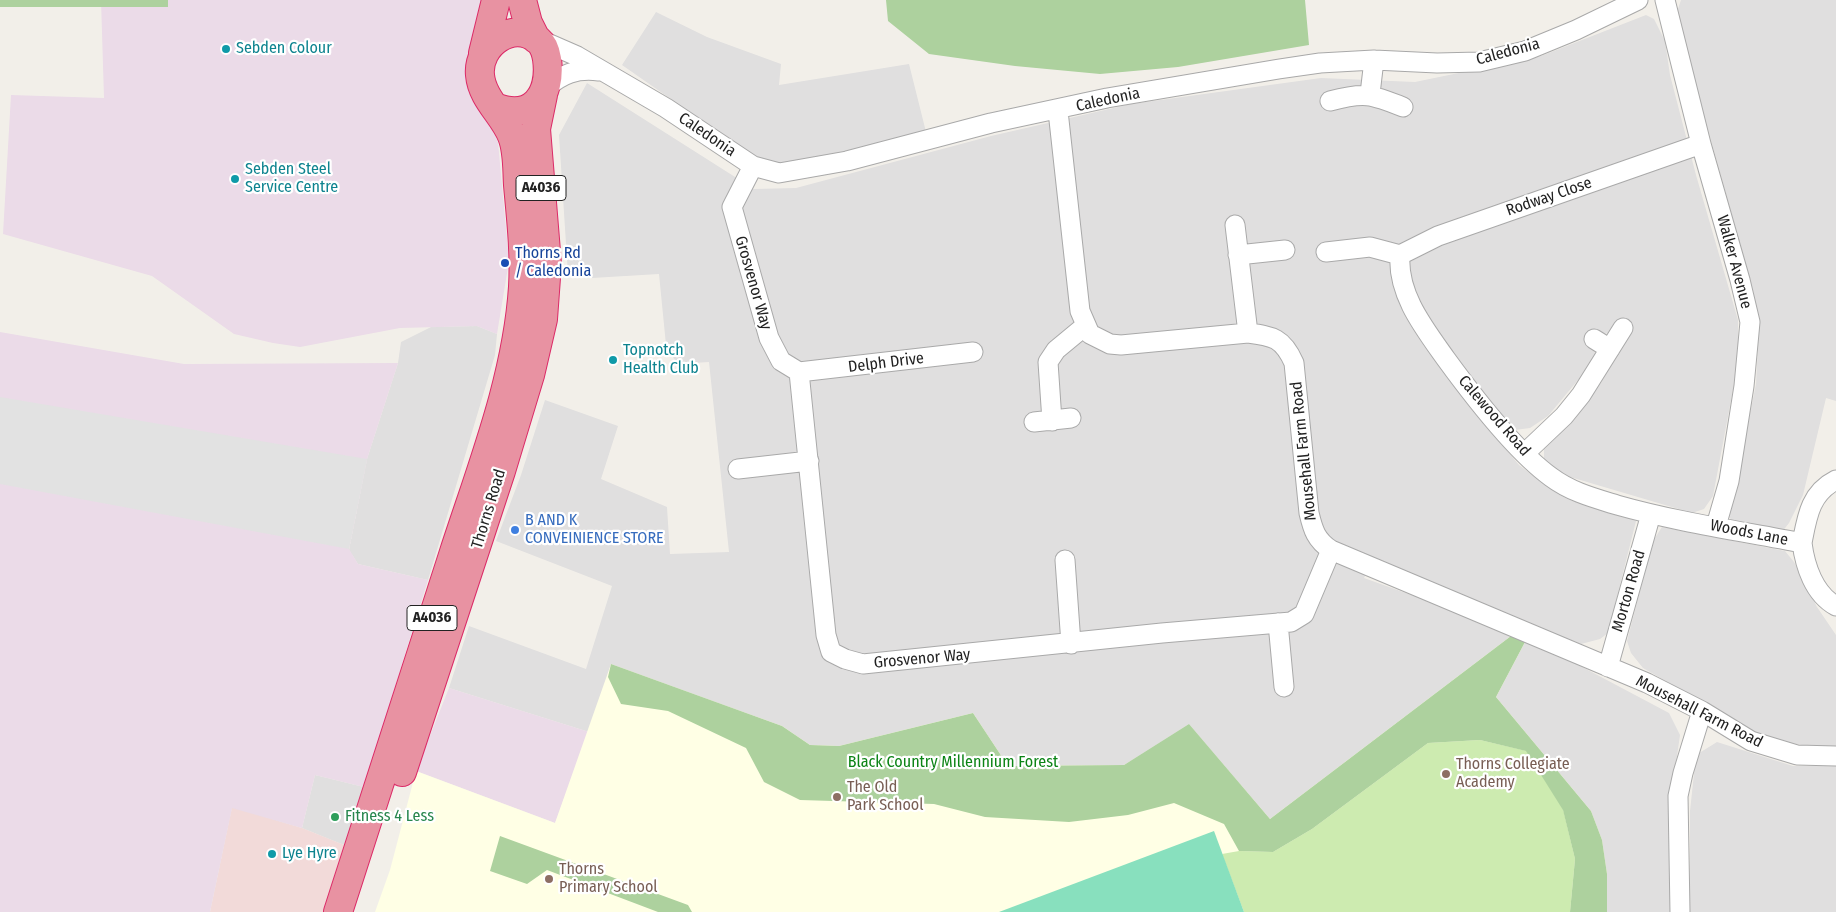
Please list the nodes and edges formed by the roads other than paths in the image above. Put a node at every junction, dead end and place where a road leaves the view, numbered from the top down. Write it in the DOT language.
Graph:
graph roads {
  1 [pos="496,0"];
  2 [pos="522,0"];
  3 [pos="1638,0"];
  4 [pos="1665,0"];
  5 [pos="537,39"];
  6 [pos="483,53"];
  7 [pos="1374,60"];
  8 [pos="599,70"];
  9 [pos="544,92"];
  10 [pos="1370,94"];
  11 [pos="1330,100"];
  12 [pos="495,107"];
  13 [pos="1403,107"];
  14 [pos="1058,110"];
  15 [pos="1701,144"];
  16 [pos="753,166"];
  17 [pos="1235,225"];
  18 [pos="1285,250"];
  19 [pos="1326,252"];
  20 [pos="1400,254"];
  21 [pos="1238,255"];
  22 [pos="1085,326"];
  23 [pos="1623,328"];
  24 [pos="1248,333"];
  25 [pos="1594,339"];
  26 [pos="1610,350"];
  27 [pos="973,352"];
  28 [pos="799,372"];
  29 [pos="1071,418"];
  30 [pos="1525,454"];
  31 [pos="809,461"];
  32 [pos="738,469"];
  33 [pos="1836,480"];
  34 [pos="1651,514"];
  35 [pos="1716,526"];
  36 [pos="1802,543"];
  37 [pos="1331,550"];
  38 [pos="1065,560"];
  39 [pos="1836,606"];
  40 [pos="1278,623"];
  41 [pos="1071,644"];
  42 [pos="1608,668"];
  43 [pos="1284,687"];
  44 [pos="1702,711"];
  45 [pos="1836,756"];
  46 [pos="338,912"];
  47 [pos="356,912"];
  48 [pos="1680,912"];
  1 -- 6 [label="highway, A4036"];
  2 -- 5 [label="highway, A4036"];
  3 -- 7 [label="street, Caledonia"];
  4 -- 15 [label="street, Walker Avenue"];
  5 -- 6 [label="highway"];
  5 -- 8 [label="street, Caledonia"];
  5 -- 9 [label="highway, A4036"];
  6 -- 12 [label="highway, A4036"];
  7 -- 10 [label="street"];
  7 -- 14 [label="street, Caledonia"];
  8 -- 9 [label="street"];
  8 -- 16 [label="street, Caledonia"];
  9 -- 12 [label="highway"];
  9 -- 47 [label="highway, Thorns Road / A4036"];
  10 -- 11 [label="street"];
  10 -- 13 [label="street"];
  12 -- 46 [label="highway, Thorns Road / A4036"];
  14 -- 16 [label="street, Caledonia"];
  14 -- 22 [label="street"];
  15 -- 20 [label="street, Rodway Close"];
  15 -- 35 [label="street, Walker Avenue"];
  16 -- 28 [label="street, Grosvenor Way"];
  17 -- 21 [label="street"];
  18 -- 21 [label="street"];
  19 -- 20 [label="street"];
  20 -- 30 [label="street, Calewood Road"];
  21 -- 24 [label="street"];
  22 -- 24 [label="street, Mousehall Farm Road"];
  22 -- 29 [label="street"];
  23 -- 26 [label="street"];
  24 -- 37 [label="street, Mousehall Farm Road"];
  25 -- 26 [label="street"];
  26 -- 30 [label="street"];
  27 -- 28 [label="street, Delph Drive"];
  28 -- 31 [label="street, Grosvenor Way"];
  30 -- 34 [label="street, Calewood Road"];
  31 -- 32 [label="street"];
  31 -- 41 [label="street, Grosvenor Way"];
  33 -- 36 [label="street, Woods Lane"];
  34 -- 35 [label="street, Woods Lane"];
  34 -- 42 [label="street, Morton Road"];
  35 -- 36 [label="street, Woods Lane"];
  36 -- 39 [label="street"];
  37 -- 40 [label="street, Grosvenor Way"];
  37 -- 42 [label="street, Mousehall Farm Road"];
  38 -- 41 [label="street"];
  40 -- 41 [label="street, Grosvenor Way"];
  40 -- 43 [label="street"];
  42 -- 44 [label="street, Mousehall Farm Road"];
  44 -- 45 [label="street, Mousehall Farm Road"];
  44 -- 48 [label="street"];
}
